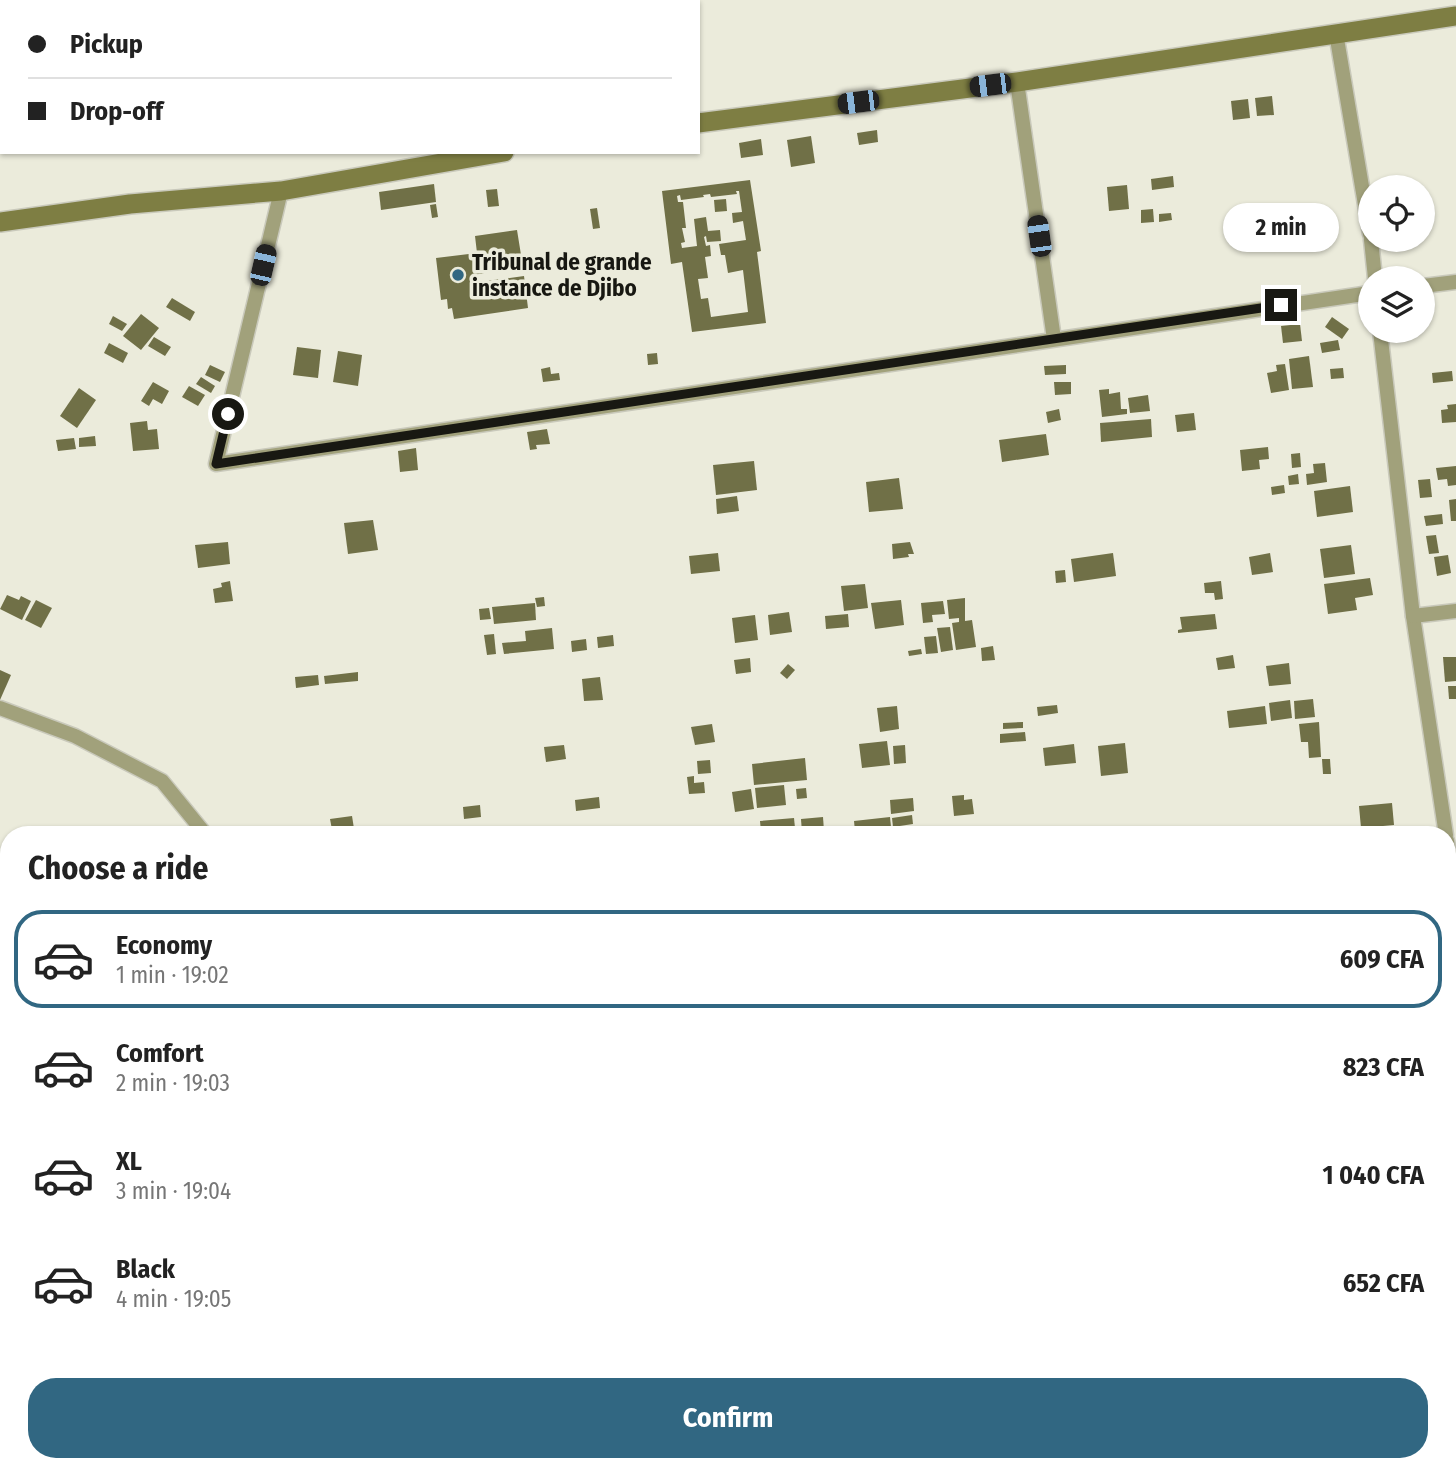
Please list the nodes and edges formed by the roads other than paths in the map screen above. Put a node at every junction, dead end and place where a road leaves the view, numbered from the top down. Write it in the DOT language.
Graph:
graph roads {
  1 [pos="1456,16"];
  2 [pos="1336,33"];
  3 [pos="1017,82"];
  4 [pos="700,123"];
  5 [pos="493,154"];
  6 [pos="1360,175"];
  7 [pos="281,191"];
  8 [pos="0,222"];
  9 [pos="1456,282"];
  10 [pos="1435,285"];
  11 [pos="1358,295"];
  12 [pos="1054,339"];
  13 [pos="1381,343"];
  14 [pos="1456,611"];
  15 [pos="1413,616"];
  16 [pos="0,708"];
  17 [pos="199,826"];
  18 [pos="1445,826"];
  1 -- 2 [label="main road"];
  2 -- 3 [label="main road"];
  2 -- 6 [label="street"];
  3 -- 4 [label="main road"];
  3 -- 12 [label="street"];
  5 -- 7 [label="main road"];
  7 -- 8 [label="main road"];
  7 -- 12 [label="street"];
  9 -- 10 [label="street"];
  11 -- 12 [label="street"];
  13 -- 15 [label="street"];
  14 -- 15 [label="street"];
  15 -- 18 [label="street"];
  16 -- 17 [label="street"];
}
